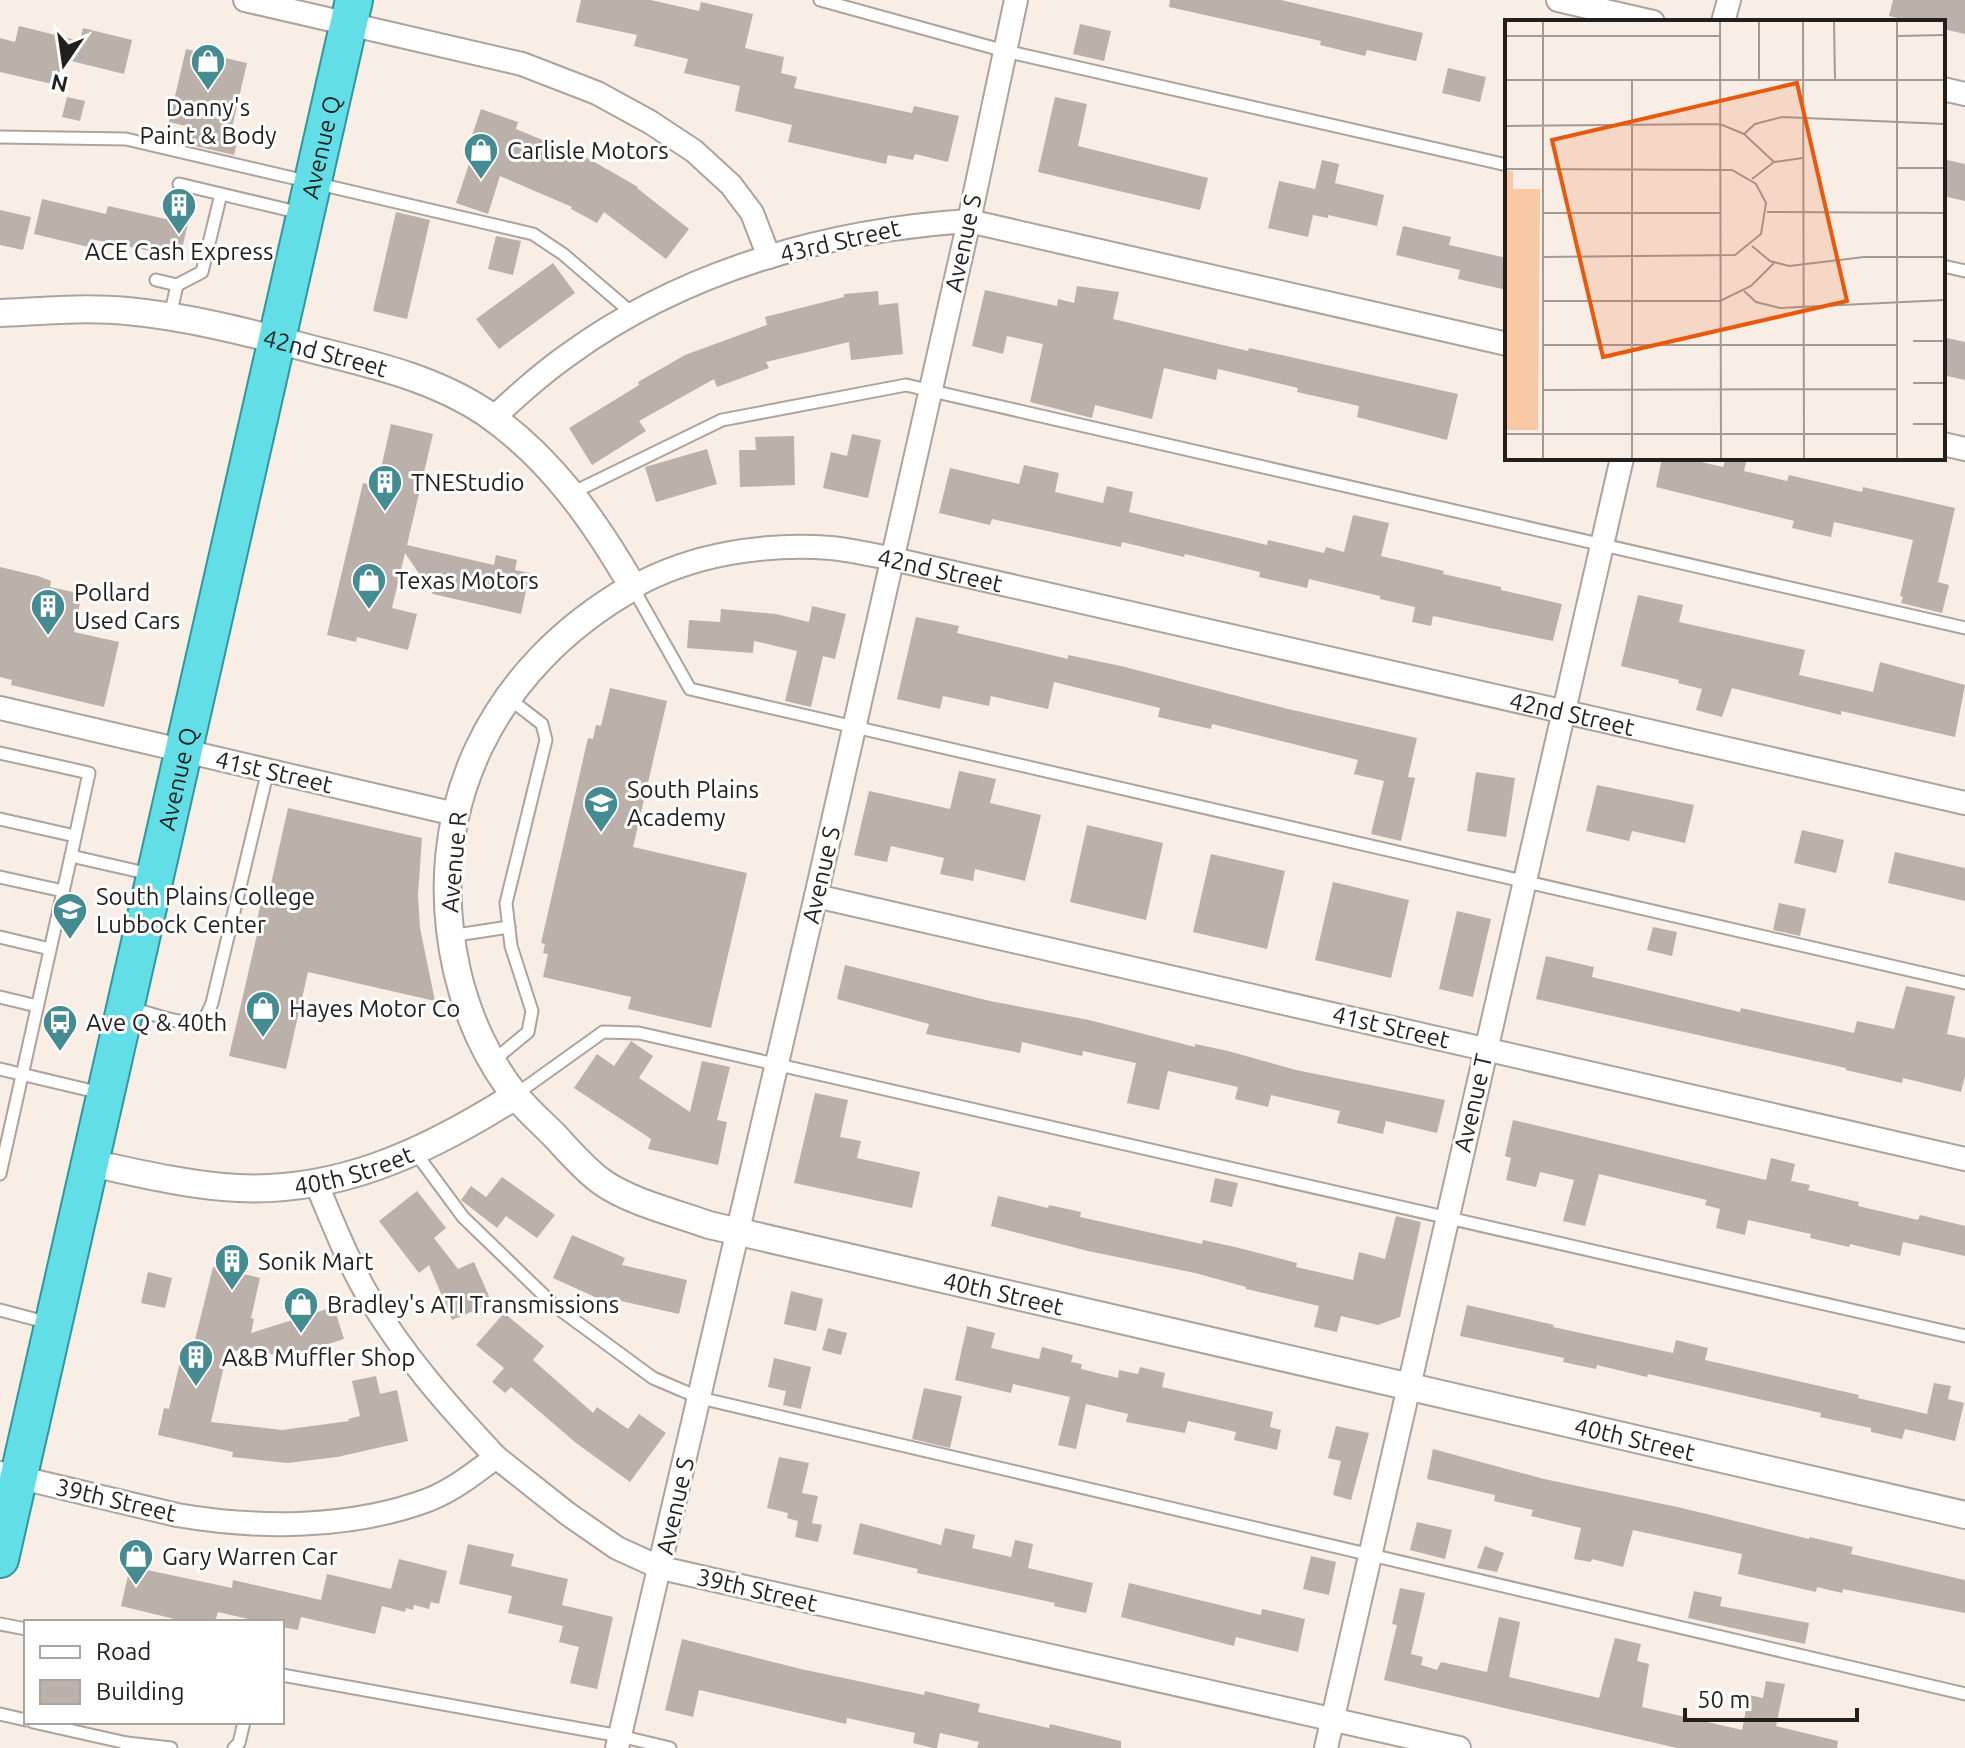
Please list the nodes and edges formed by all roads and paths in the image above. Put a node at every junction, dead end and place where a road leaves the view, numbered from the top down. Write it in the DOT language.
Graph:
graph roads {
  1 [pos="245,0"];
  2 [pos="820,0"];
  3 [pos="1016,0"];
  4 [pos="1558,0"];
  5 [pos="1729,0"];
  6 [pos="351,12"];
  7 [pos="1644,20"];
  8 [pos="1724,20"];
  9 [pos="1005,51"];
  10 [pos="1945,89"];
  11 [pos="1965,94"];
  12 [pos="0,137"];
  13 [pos="1505,165"];
  14 [pos="179,184"];
  15 [pos="221,194"];
  16 [pos="309,198"];
  17 [pos="969,221"];
  18 [pos="769,257"];
  19 [pos="1945,266"];
  20 [pos="1965,271"];
  21 [pos="156,280"];
  22 [pos="177,285"];
  23 [pos="0,313"];
  24 [pos="633,314"];
  25 [pos="170,317"];
  26 [pos="276,340"];
  27 [pos="1505,344"];
  28 [pos="931,390"];
  29 [pos="493,418"];
  30 [pos="1945,444"];
  31 [pos="1965,449"];
  32 [pos="1622,460"];
  33 [pos="572,493"];
  34 [pos="1602,544"];
  35 [pos="893,559"];
  36 [pos="633,587"];
  37 [pos="1965,628"];
  38 [pos="507,697"];
  39 [pos="0,708"];
  40 [pos="1564,712"];
  41 [pos="855,726"];
  42 [pos="184,751"];
  43 [pos="0,753"];
  44 [pos="268,770"];
  45 [pos="1965,803"];
  46 [pos="455,814"];
  47 [pos="0,819"];
  48 [pos="75,836"];
  49 [pos="71,856"];
  50 [pos="156,876"];
  51 [pos="0,877"];
  52 [pos="1524,882"];
  53 [pos="63,891"];
  54 [pos="816,896"];
  55 [pos="509,927"];
  56 [pos="449,936"];
  57 [pos="0,937"];
  58 [pos="50,949"];
  59 [pos="1965,983"];
  60 [pos="0,997"];
  61 [pos="37,1006"];
  62 [pos="126,1006"];
  63 [pos="1486,1049"];
  64 [pos="493,1061"];
  65 [pos="777,1063"];
  66 [pos="0,1069"];
  67 [pos="21,1075"];
  68 [pos="106,1095"];
  69 [pos="515,1096"];
  70 [pos="6,1118"];
  71 [pos="415,1152"];
  72 [pos="1965,1159"];
  73 [pos="90,1163"];
  74 [pos="0,1174"];
  75 [pos="316,1183"];
  76 [pos="1447,1218"];
  77 [pos="738,1232"];
  78 [pos="0,1310"];
  79 [pos="54,1324"];
  80 [pos="1965,1336"];
  81 [pos="1408,1386"];
  82 [pos="700,1398"];
  83 [pos="496,1457"];
  84 [pos="9,1475"];
  85 [pos="1965,1515"];
  86 [pos="1370,1556"];
  87 [pos="0,1559"];
  88 [pos="661,1568"];
  89 [pos="0,1624"];
  90 [pos="24,1629"];
  91 [pos="284,1675"];
  92 [pos="1965,1694"];
  93 [pos="0,1714"];
  94 [pos="24,1720"];
  95 [pos="1333,1721"];
  96 [pos="41,1724"];
  97 [pos="244,1724"];
  98 [pos="618,1742"];
  99 [pos="126,1746"];
  100 [pos="171,1748"];
  101 [pos="234,1748"];
  102 [pos="670,1748"];
  103 [pos="1326,1748"];
  104 [pos="1459,1748"];
  1 -- 6 [label="street, 43rd Street"];
  2 -- 9 [label="lane"];
  3 -- 9 [label="street, Avenue S"];
  4 -- 7 [label="street"];
  5 -- 8 [label="street"];
  6 -- 16 [label="highway, Avenue Q"];
  6 -- 18 [label="street, 43rd Street"];
  9 -- 13 [label="lane"];
  9 -- 17 [label="street, Avenue S"];
  10 -- 11 [label="street"];
  12 -- 16 [label="lane"];
  14 -- 15 [label="lane"];
  15 -- 16 [label="lane"];
  15 -- 22 [label="lane"];
  16 -- 24 [label="lane"];
  16 -- 26 [label="highway, Avenue Q"];
  17 -- 18 [label="street, 43rd Street"];
  17 -- 27 [label="street, 43rd Street"];
  17 -- 28 [label="street, Avenue S"];
  18 -- 24 [label="street"];
  19 -- 20 [label="lane"];
  21 -- 22 [label="lane"];
  22 -- 25 [label="lane"];
  23 -- 25 [label="street, 42nd Street"];
  24 -- 29 [label="street"];
  25 -- 26 [label="street, 42nd Street"];
  26 -- 29 [label="street, 42nd Street"];
  26 -- 42 [label="highway, Avenue Q"];
  28 -- 33 [label="lane"];
  28 -- 34 [label="lane"];
  28 -- 35 [label="street, Avenue S"];
  29 -- 33 [label="street, 42nd Street"];
  30 -- 31 [label="street"];
  32 -- 34 [label="street, Avenue T"];
  33 -- 36 [label="street, 42nd Street"];
  34 -- 37 [label="lane"];
  34 -- 40 [label="street, Avenue T"];
  35 -- 36 [label="street, 42nd Street"];
  35 -- 40 [label="street, 42nd Street"];
  35 -- 41 [label="street, Avenue S"];
  36 -- 38 [label="street, Avenue R"];
  36 -- 41 [label="lane"];
  38 -- 46 [label="street, Avenue R"];
  38 -- 55 [label="lane"];
  39 -- 42 [label="street, 41st Street"];
  40 -- 45 [label="street, 42nd Street"];
  40 -- 52 [label="street, Avenue T"];
  41 -- 52 [label="lane"];
  41 -- 54 [label="street, Avenue S"];
  42 -- 44 [label="street, 41st Street"];
  42 -- 50 [label="highway, Avenue Q"];
  43 -- 48 [label="lane"];
  44 -- 46 [label="street, 41st Street"];
  44 -- 62 [label="lane"];
  46 -- 56 [label="street, Avenue R"];
  47 -- 48 [label="lane"];
  48 -- 49 [label="lane"];
  49 -- 50 [label="lane"];
  49 -- 53 [label="lane"];
  50 -- 62 [label="highway, Avenue Q"];
  51 -- 53 [label="lane"];
  52 -- 59 [label="lane"];
  52 -- 63 [label="street, Avenue T"];
  53 -- 58 [label="lane"];
  54 -- 63 [label="street, 41st Street"];
  54 -- 65 [label="street, Avenue S"];
  55 -- 56 [label="lane"];
  55 -- 64 [label="lane"];
  56 -- 64 [label="street, Avenue R"];
  57 -- 58 [label="lane"];
  58 -- 61 [label="lane"];
  60 -- 61 [label="lane"];
  61 -- 67 [label="lane"];
  62 -- 68 [label="highway, Avenue Q"];
  63 -- 72 [label="street, 41st Street"];
  63 -- 76 [label="street, Avenue T"];
  64 -- 69 [label="street, Avenue R"];
  65 -- 69 [label="lane"];
  65 -- 76 [label="lane"];
  65 -- 77 [label="street, Avenue S"];
  66 -- 67 [label="lane"];
  67 -- 68 [label="lane"];
  67 -- 70 [label="lane"];
  68 -- 73 [label="highway, Avenue Q"];
  69 -- 71 [label="street, 40th Street"];
  69 -- 77 [label="street, 40th Street"];
  70 -- 74 [label="lane"];
  71 -- 75 [label="street, 40th Street"];
  71 -- 82 [label="lane"];
  73 -- 75 [label="street, 40th Street"];
  73 -- 79 [label="highway, Avenue Q"];
  75 -- 83 [label="street"];
  76 -- 80 [label="lane"];
  76 -- 81 [label="street, Avenue T"];
  77 -- 81 [label="street, 40th Street"];
  77 -- 82 [label="street, Avenue S"];
  78 -- 79 [label="lane"];
  79 -- 84 [label="highway, Avenue Q"];
  81 -- 85 [label="street, 40th Street"];
  81 -- 86 [label="street, Avenue T"];
  82 -- 86 [label="lane"];
  82 -- 88 [label="street, Avenue S"];
  83 -- 84 [label="street, 39th Street"];
  83 -- 88 [label="street, 39th Street"];
  84 -- 87 [label="highway, Avenue Q"];
  86 -- 92 [label="lane"];
  86 -- 95 [label="street, Avenue T"];
  88 -- 95 [label="street, 39th Street"];
  88 -- 98 [label="street, Avenue S"];
  89 -- 90 [label="lane"];
  91 -- 98 [label="lane"];
  93 -- 94 [label="lane"];
  95 -- 103 [label="street, Avenue T"];
  95 -- 104 [label="street, 39th Street"];
  96 -- 99 [label="lane"];
  97 -- 101 [label="lane"];
  98 -- 102 [label="lane"];
  99 -- 100 [label="lane"];
}
